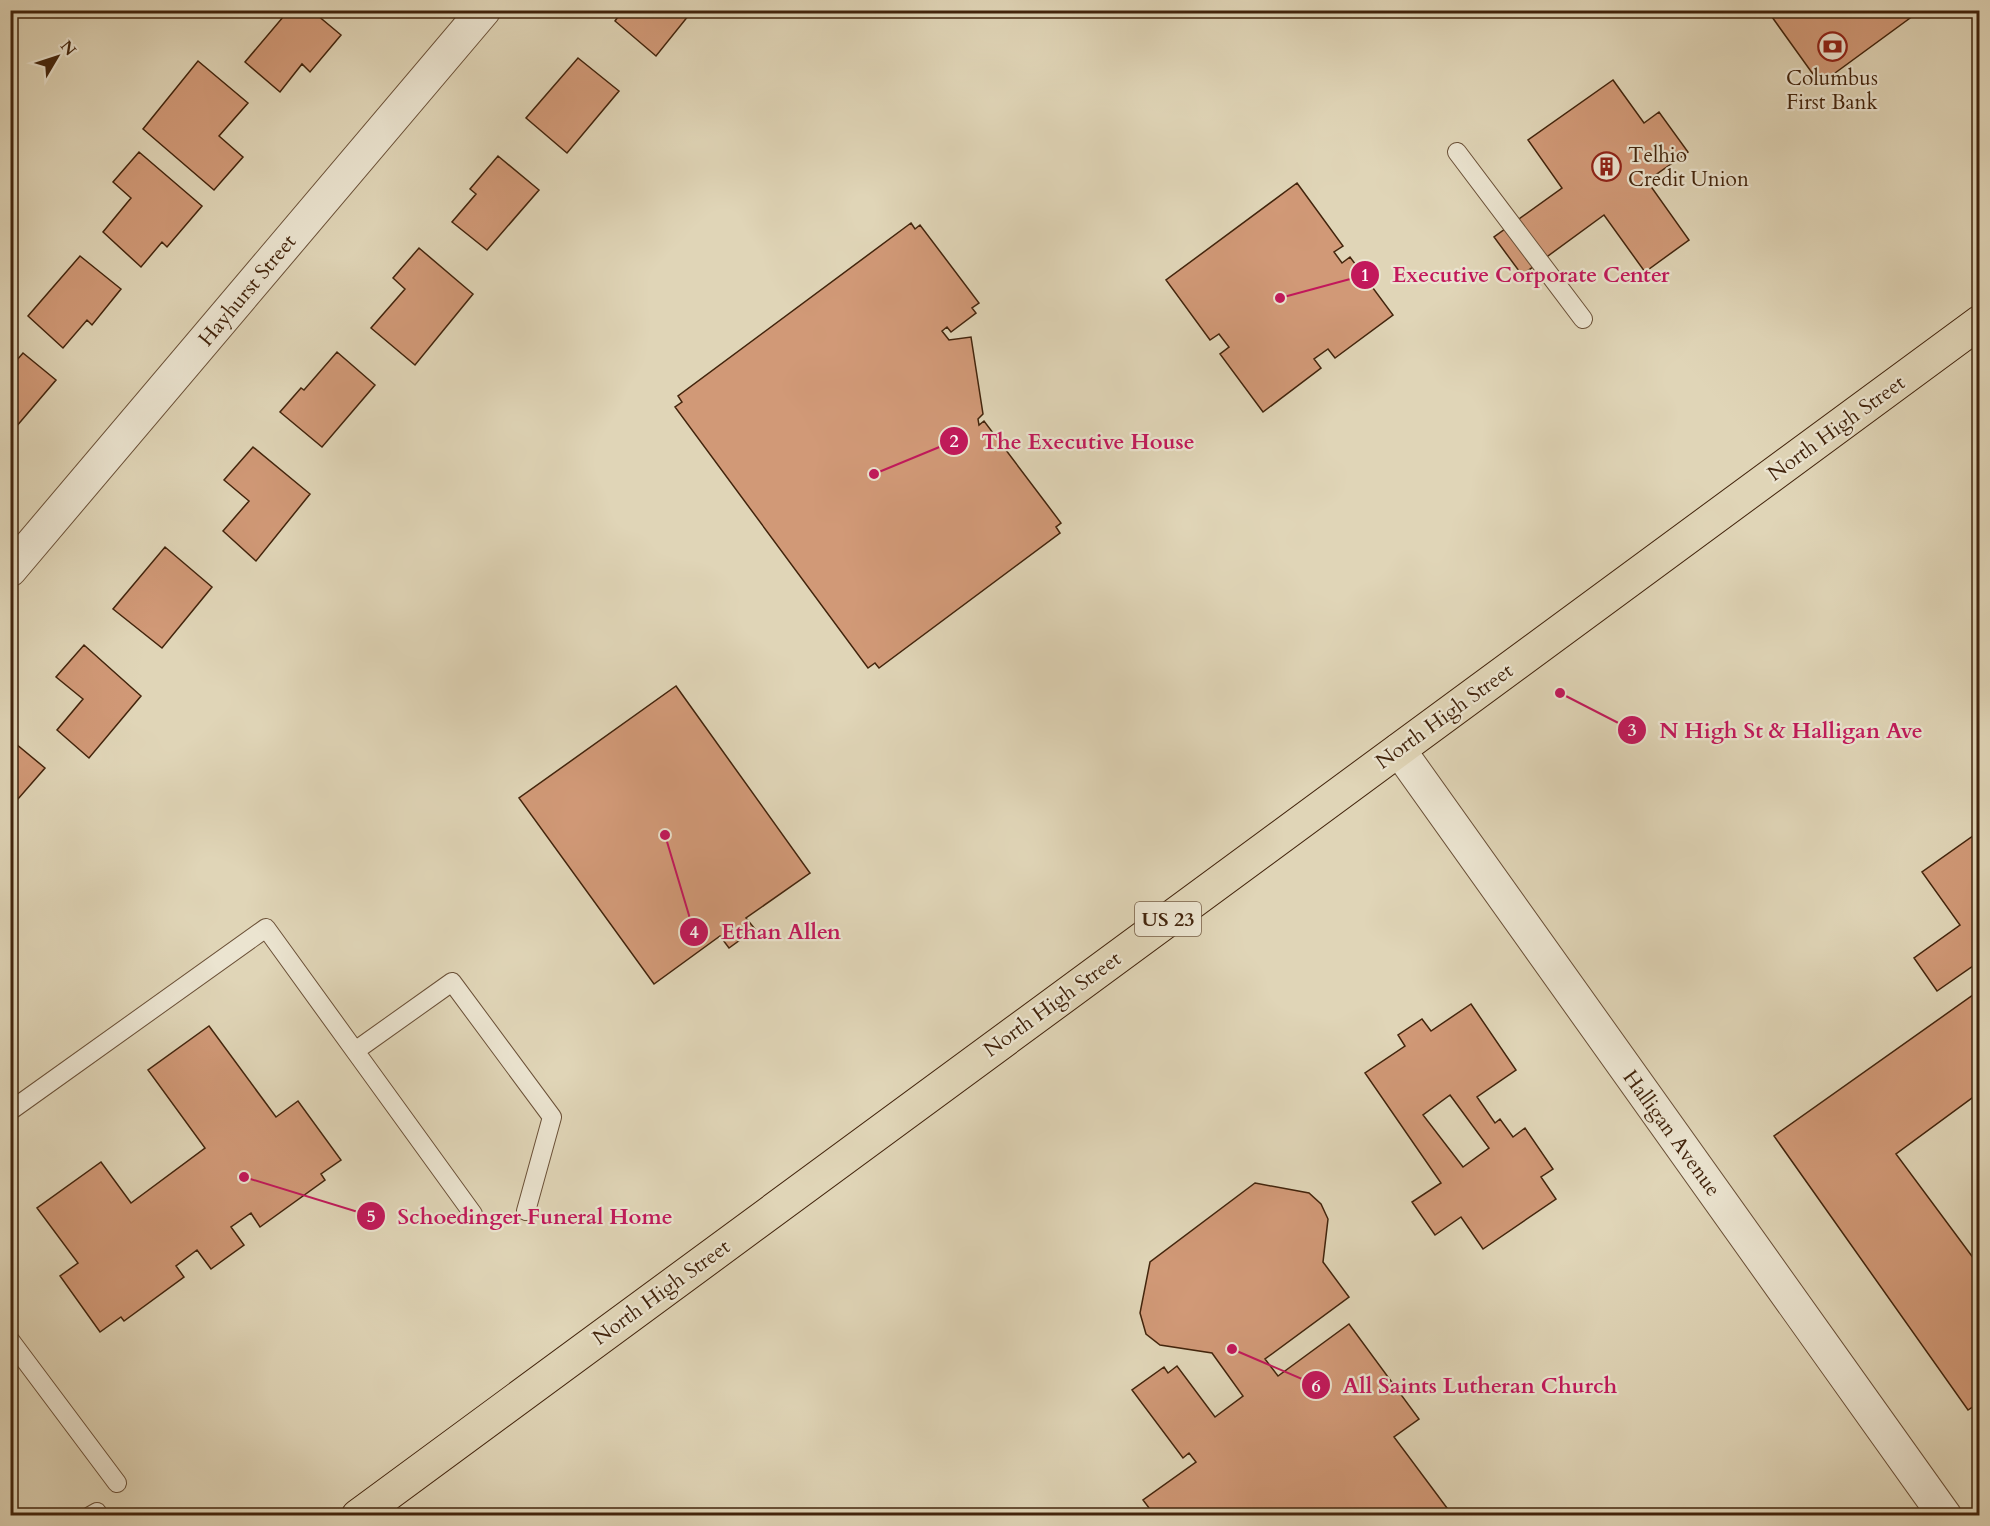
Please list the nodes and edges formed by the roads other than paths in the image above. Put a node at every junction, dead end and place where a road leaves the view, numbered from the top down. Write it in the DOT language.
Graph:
graph roads {
  1 [pos="484,10"];
  2 [pos="1457,152"];
  3 [pos="1583,320"];
  4 [pos="1980,322"];
  5 [pos="10,570"];
  6 [pos="1399,750"];
  7 [pos="355,1052"];
  8 [pos="10,1111"];
  9 [pos="526,1211"];
  10 [pos="473,1214"];
  11 [pos="10,1340"];
  12 [pos="117,1483"];
  13 [pos="358,1515"];
  14 [pos="1946,1515"];
  1 -- 5 [label="street, Hayhurst Street"];
  2 -- 3 [label="lane"];
  4 -- 6 [label="main road, North High Street / US 23"];
  6 -- 13 [label="main road, North High Street / US 23"];
  6 -- 14 [label="street, Halligan Avenue"];
  7 -- 8 [label="lane"];
  7 -- 9 [label="lane"];
  7 -- 10 [label="lane"];
  11 -- 12 [label="lane"];
}
